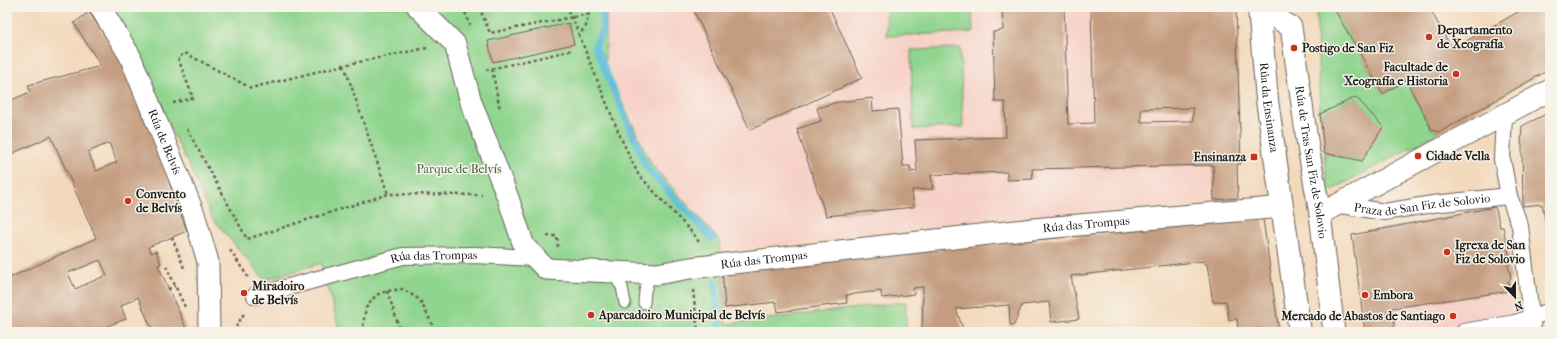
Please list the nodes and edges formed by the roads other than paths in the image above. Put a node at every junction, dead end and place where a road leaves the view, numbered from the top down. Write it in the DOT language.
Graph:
graph roads {
  1 [pos="100,7"];
  2 [pos="418,7"];
  3 [pos="1259,10"];
  4 [pos="1550,90"];
  5 [pos="1504,115"];
  6 [pos="1509,196"];
  7 [pos="1282,207"];
  8 [pos="1328,209"];
  9 [pos="535,258"];
  10 [pos="612,272"];
  11 [pos="650,274"];
  12 [pos="255,296"];
  13 [pos="625,303"];
  14 [pos="644,303"];
  15 [pos="1550,311"];
  16 [pos="1532,325"];
  17 [pos="209,332"];
  18 [pos="1300,332"];
  19 [pos="1334,332"];
  20 [pos="1464,332"];
  1 -- 17 [label="street, Rúa de Belvís"];
  2 -- 9 [label="street"];
  3 -- 7 [label="street, Rúa da Ensinanza"];
  3 -- 8 [label="street, Rúa de Tras San Fiz de Solovio"];
  4 -- 5 [label="street"];
  5 -- 6 [label="street, Praza de San Fiz de Solovio"];
  5 -- 8 [label="street"];
  6 -- 8 [label="street, Praza de San Fiz de Solovio"];
  6 -- 16 [label="street, Praza de San Fiz de Solovio"];
  7 -- 11 [label="street, Rúa das Trompas"];
  7 -- 18 [label="street, Rúa da Ensinanza"];
  8 -- 19 [label="street, Rúa de Tras San Fiz de Solovio"];
  9 -- 10 [label="street, Rúa das Trompas"];
  9 -- 12 [label="street, Rúa das Trompas"];
  10 -- 11 [label="street, Rúa das Trompas"];
  10 -- 13 [label="lane"];
  11 -- 14 [label="lane"];
  15 -- 16 [label="street"];
  16 -- 20 [label="street"];
}
